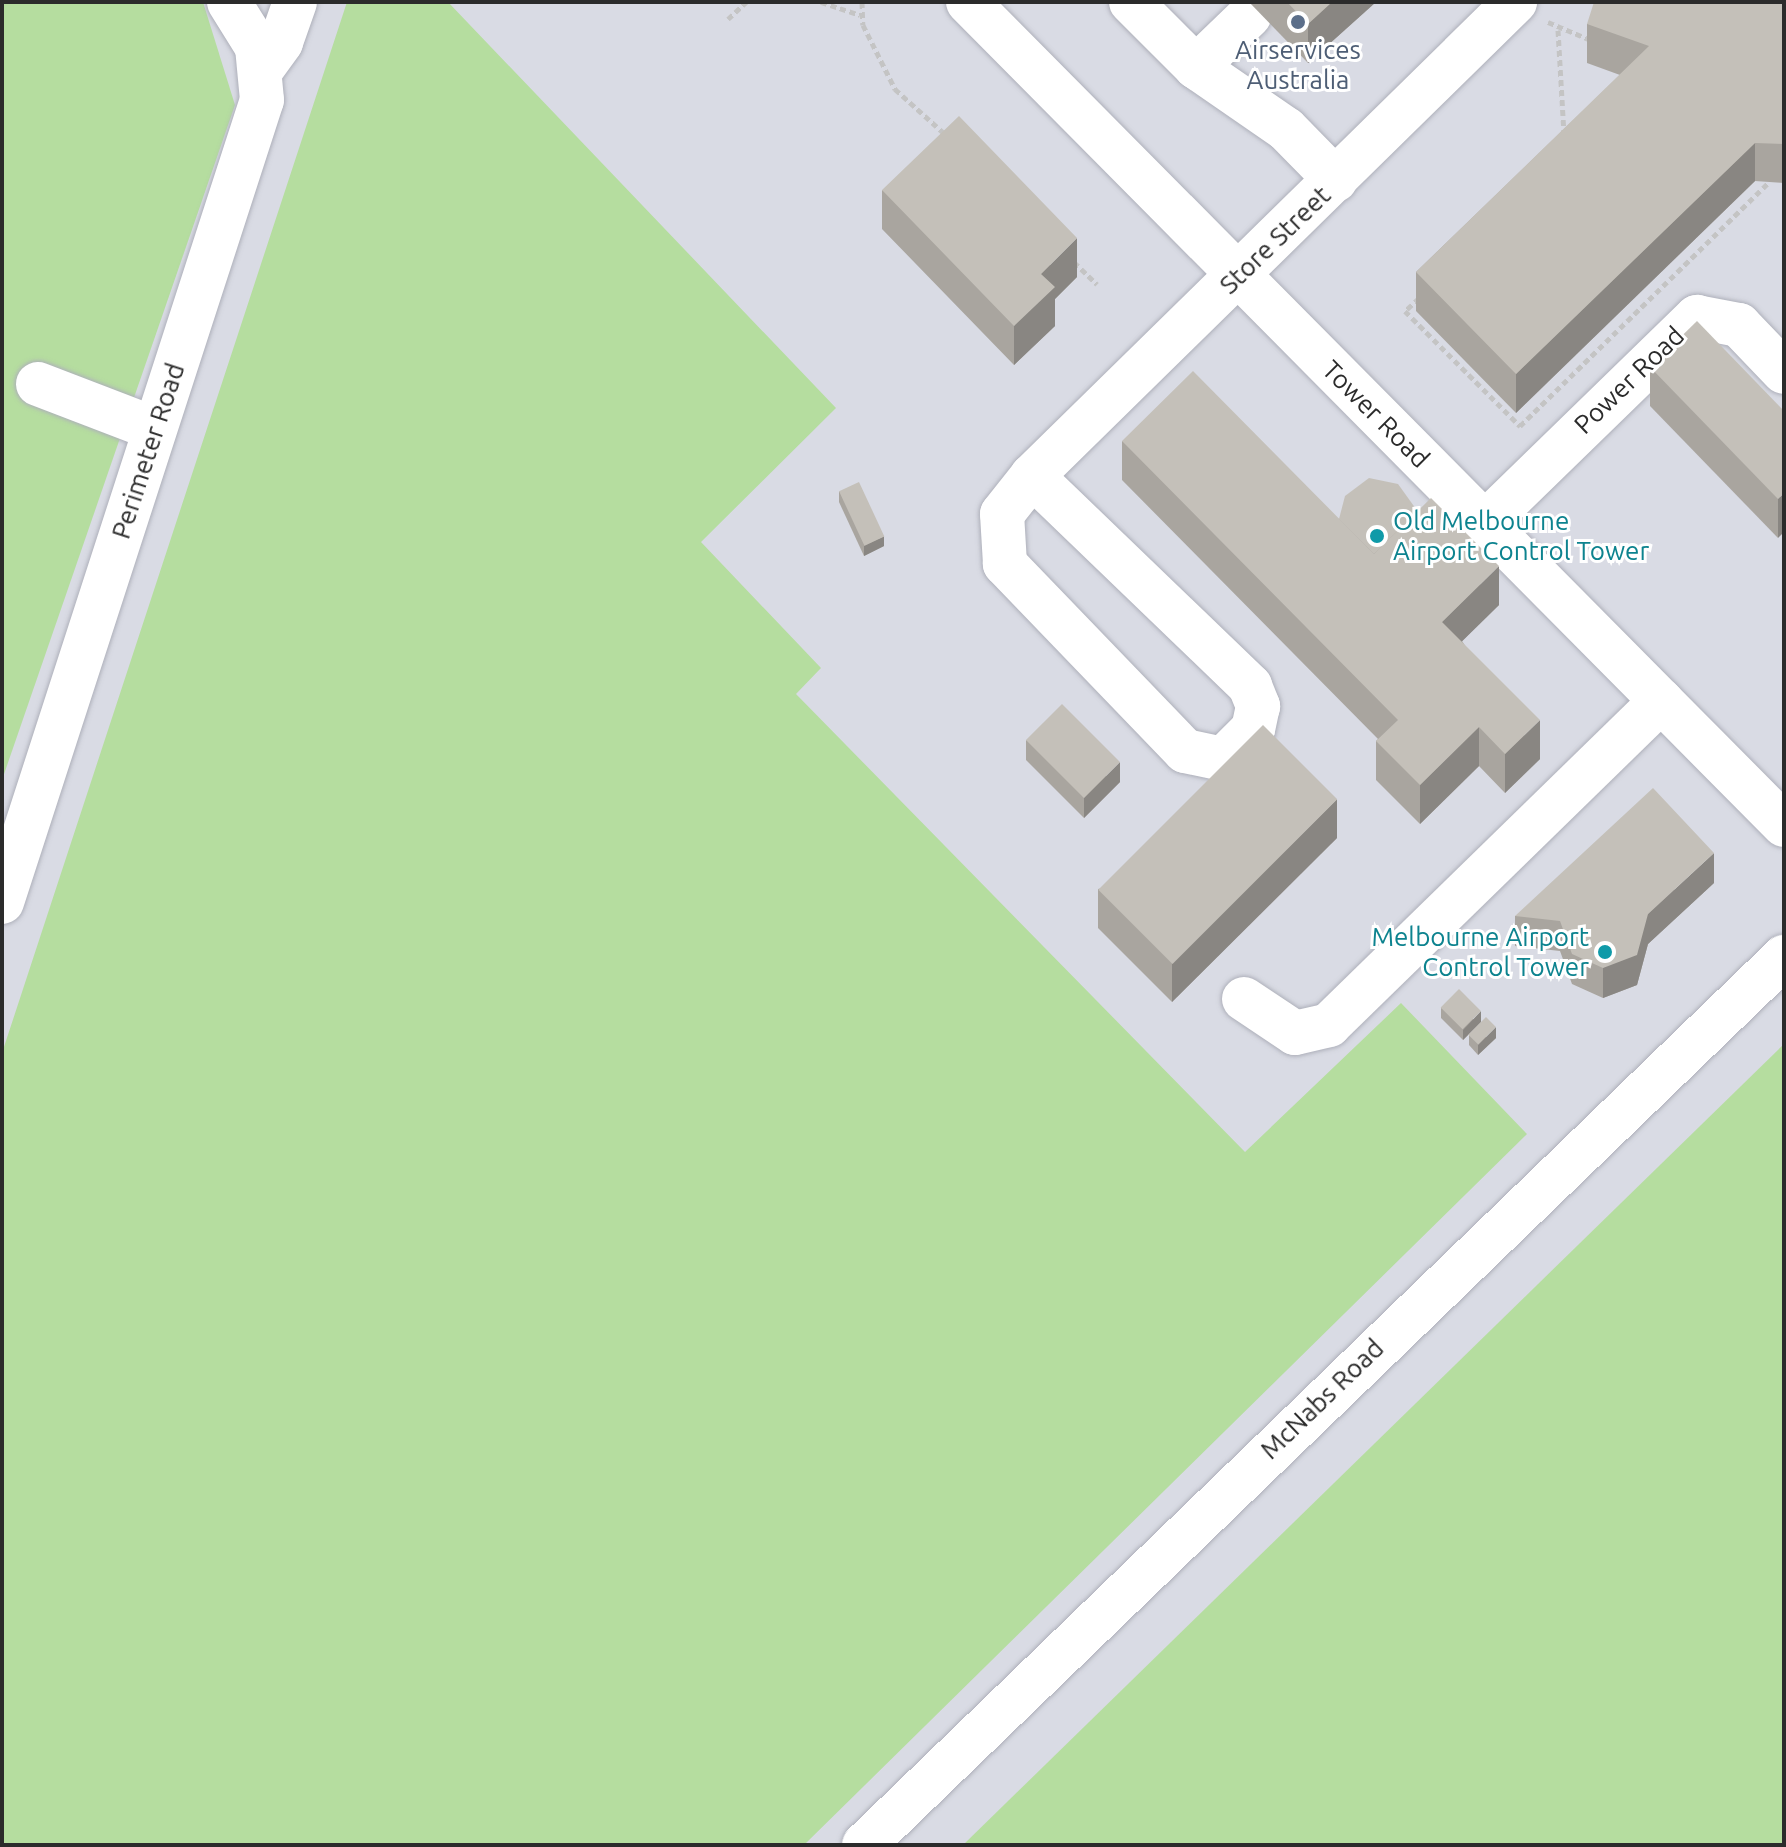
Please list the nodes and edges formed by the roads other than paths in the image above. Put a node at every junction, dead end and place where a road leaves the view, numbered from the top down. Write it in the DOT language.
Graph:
graph roads {
  1 [pos="229,2"];
  2 [pos="295,2"];
  3 [pos="968,2"];
  4 [pos="1131,2"];
  5 [pos="1525,7"];
  6 [pos="1249,16"];
  7 [pos="1196,67"];
  8 [pos="261,70"];
  9 [pos="1336,180"];
  10 [pos="1239,275"];
  11 [pos="1784,372"];
  12 [pos="38,384"];
  13 [pos="155,429"];
  14 [pos="1032,476"];
  15 [pos="1485,523"];
  16 [pos="1661,701"];
  17 [pos="1784,825"];
  18 [pos="2,902"];
  19 [pos="1784,957"];
  20 [pos="1244,999"];
  21 [pos="864,1845"];
  1 -- 8 [label="street, Perimeter Road"];
  2 -- 8 [label="street"];
  3 -- 10 [label="street, Tower Road"];
  4 -- 7 [label="street"];
  5 -- 9 [label="street, Store Street"];
  6 -- 7 [label="street"];
  7 -- 9 [label="street"];
  8 -- 13 [label="street, Perimeter Road"];
  9 -- 10 [label="street, Store Street"];
  10 -- 14 [label="street, Store Street"];
  10 -- 15 [label="street, Tower Road"];
  11 -- 15 [label="street, Power Road"];
  12 -- 13 [label="street"];
  13 -- 18 [label="street, Perimeter Road"];
  14 -- 14 [label="street, Store Street"];
  15 -- 16 [label="street, Tower Road"];
  16 -- 17 [label="street, Tower Road"];
  16 -- 20 [label="street"];
  19 -- 21 [label="street, McNabs Road"];
}
